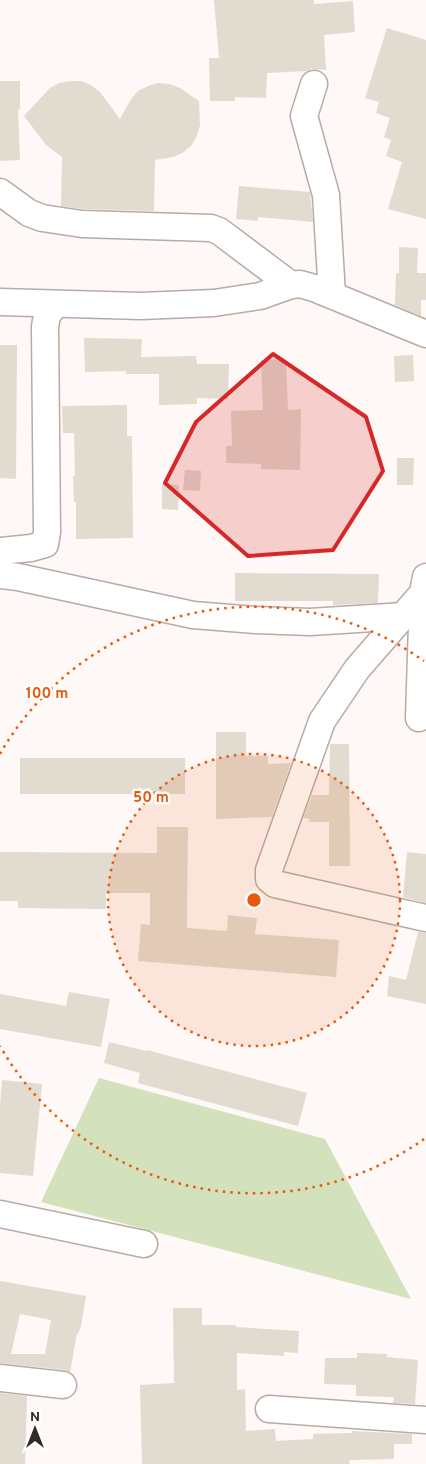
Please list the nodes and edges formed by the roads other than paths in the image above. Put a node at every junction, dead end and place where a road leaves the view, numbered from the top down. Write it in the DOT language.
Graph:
graph roads {
  1 [pos="314,84"];
  2 [pos="0,192"];
  3 [pos="291,285"];
  4 [pos="332,295"];
  5 [pos="0,302"];
  6 [pos="56,304"];
  7 [pos="426,334"];
  8 [pos="0,551"];
  9 [pos="0,575"];
  10 [pos="424,585"];
  11 [pos="404,616"];
  12 [pos="419,718"];
  13 [pos="426,918"];
  14 [pos="0,1214"];
  15 [pos="144,1244"];
  16 [pos="0,1378"];
  17 [pos="63,1385"];
  18 [pos="269,1409"];
  19 [pos="426,1420"];
  1 -- 4 [label="street"];
  2 -- 3 [label="street"];
  3 -- 4 [label="street"];
  3 -- 6 [label="street"];
  4 -- 7 [label="street"];
  5 -- 6 [label="street"];
  6 -- 8 [label="street"];
  9 -- 11 [label="street"];
  10 -- 11 [label="street"];
  10 -- 12 [label="street"];
  11 -- 13 [label="street"];
  14 -- 15 [label="street"];
  16 -- 17 [label="street"];
  18 -- 19 [label="street"];
}
